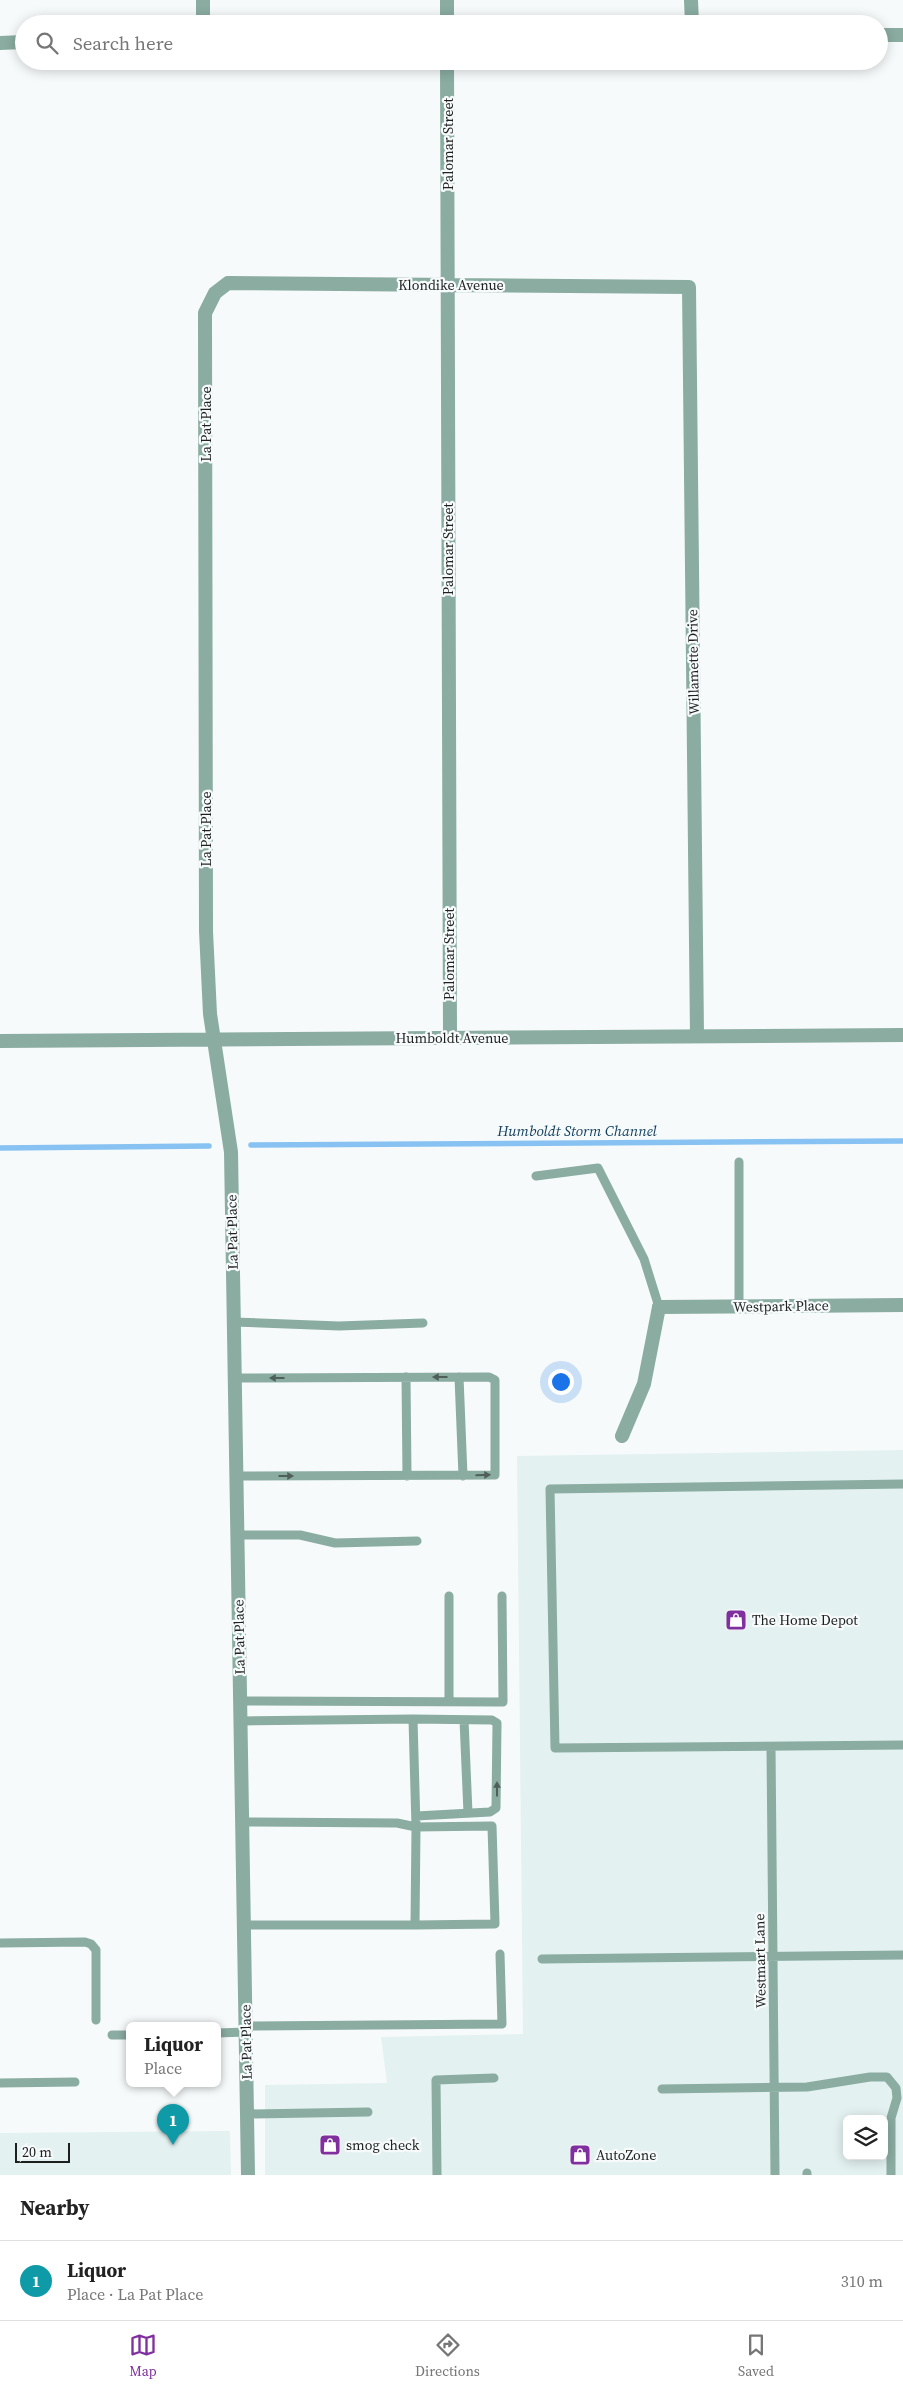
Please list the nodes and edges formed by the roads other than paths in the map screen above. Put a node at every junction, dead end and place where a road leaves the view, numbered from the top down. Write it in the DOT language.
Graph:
graph roads {
  1 [pos="203,0"];
  2 [pos="447,0"];
  3 [pos="692,0"];
  4 [pos="203,15"];
  5 [pos="447,15"];
  6 [pos="692,15"];
  7 [pos="888,35"];
  8 [pos="903,35"];
  9 [pos="15,42"];
  10 [pos="0,43"];
  11 [pos="447,70"];
  12 [pos="448,285"];
  13 [pos="689,287"];
  14 [pos="215,293"];
  15 [pos="903,1034"];
  16 [pos="697,1036"];
  17 [pos="450,1038"];
  18 [pos="0,1040"];
  19 [pos="214,1040"];
  20 [pos="739,1162"];
  21 [pos="536,1176"];
  22 [pos="903,1304"];
  23 [pos="739,1306"];
  24 [pos="659,1307"];
  25 [pos="234,1322"];
  26 [pos="423,1323"];
  27 [pos="406,1377"];
  28 [pos="458,1377"];
  29 [pos="235,1378"];
  30 [pos="622,1436"];
  31 [pos="237,1476"];
  32 [pos="407,1476"];
  33 [pos="463,1476"];
  34 [pos="903,1484"];
  35 [pos="238,1536"];
  36 [pos="418,1541"];
  37 [pos="449,1596"];
  38 [pos="502,1596"];
  39 [pos="240,1701"];
  40 [pos="449,1701"];
  41 [pos="413,1719"];
  42 [pos="464,1720"];
  43 [pos="241,1721"];
  44 [pos="903,1745"];
  45 [pos="771,1747"];
  46 [pos="468,1813"];
  47 [pos="416,1816"];
  48 [pos="242,1822"];
  49 [pos="416,1827"];
  50 [pos="244,1925"];
  51 [pos="415,1925"];
  52 [pos="0,1943"];
  53 [pos="500,1954"];
  54 [pos="903,1955"];
  55 [pos="773,1957"];
  56 [pos="542,1959"];
  57 [pos="96,2020"];
  58 [pos="246,2029"];
  59 [pos="221,2032"];
  60 [pos="112,2035"];
  61 [pos="126,2035"];
  62 [pos="494,2078"];
  63 [pos="75,2082"];
  64 [pos="0,2083"];
  65 [pos="775,2087"];
  66 [pos="662,2088"];
  67 [pos="368,2112"];
  68 [pos="247,2114"];
  69 [pos="248,2175"];
  70 [pos="437,2175"];
  71 [pos="775,2175"];
  72 [pos="891,2175"];
  1 -- 4 [label="street"];
  2 -- 5 [label="street"];
  3 -- 6 [label="street"];
  7 -- 8 [label="street"];
  9 -- 10 [label="street"];
  11 -- 12 [label="street, Palomar Street"];
  12 -- 13 [label="street, Klondike Avenue"];
  12 -- 14 [label="street, Klondike Avenue"];
  12 -- 17 [label="street, Palomar Street"];
  13 -- 16 [label="street, Willamette Drive"];
  14 -- 19 [label="street, La Pat Place"];
  15 -- 16 [label="street, Humboldt Avenue"];
  16 -- 17 [label="street, Humboldt Avenue"];
  17 -- 19 [label="street, Humboldt Avenue"];
  18 -- 19 [label="street, Humboldt Avenue"];
  19 -- 25 [label="street, La Pat Place"];
  20 -- 23 [label="lane"];
  21 -- 24 [label="lane"];
  22 -- 23 [label="street, Westpark Place"];
  23 -- 24 [label="street, Westpark Place"];
  24 -- 30 [label="street"];
  25 -- 26 [label="lane"];
  25 -- 29 [label="street, La Pat Place"];
  28 -- 27 [label="lane, one-way"];
  27 -- 29 [label="lane, one-way"];
  27 -- 32 [label="lane"];
  28 -- 33 [label="lane"];
  33 -- 28 [label="lane, one-way"];
  29 -- 31 [label="street, La Pat Place"];
  31 -- 32 [label="lane, one-way"];
  31 -- 35 [label="street, La Pat Place"];
  32 -- 33 [label="lane"];
  34 -- 45 [label="lane"];
  35 -- 36 [label="lane"];
  35 -- 39 [label="street, La Pat Place"];
  37 -- 40 [label="lane"];
  38 -- 40 [label="lane"];
  39 -- 40 [label="lane"];
  39 -- 43 [label="street, La Pat Place"];
  41 -- 42 [label="lane"];
  41 -- 43 [label="lane"];
  41 -- 47 [label="lane"];
  42 -- 46 [label="lane"];
  46 -- 42 [label="lane, one-way"];
  43 -- 48 [label="street, La Pat Place"];
  44 -- 45 [label="lane"];
  45 -- 55 [label="lane, Westmart Lane"];
  46 -- 47 [label="lane"];
  47 -- 49 [label="lane"];
  48 -- 49 [label="lane"];
  48 -- 50 [label="street, La Pat Place"];
  49 -- 51 [label="lane"];
  49 -- 51 [label="lane"];
  50 -- 51 [label="lane"];
  50 -- 58 [label="street, La Pat Place"];
  52 -- 57 [label="lane"];
  53 -- 58 [label="lane"];
  54 -- 55 [label="lane"];
  55 -- 56 [label="lane"];
  55 -- 65 [label="lane, Westmart Lane"];
  58 -- 59 [label="lane"];
  58 -- 68 [label="street, La Pat Place"];
  60 -- 61 [label="lane"];
  62 -- 70 [label="lane"];
  63 -- 64 [label="lane"];
  65 -- 66 [label="lane"];
  65 -- 71 [label="lane, Westmart Lane"];
  65 -- 72 [label="lane"];
  67 -- 68 [label="lane"];
  68 -- 69 [label="street, La Pat Place"];
}
